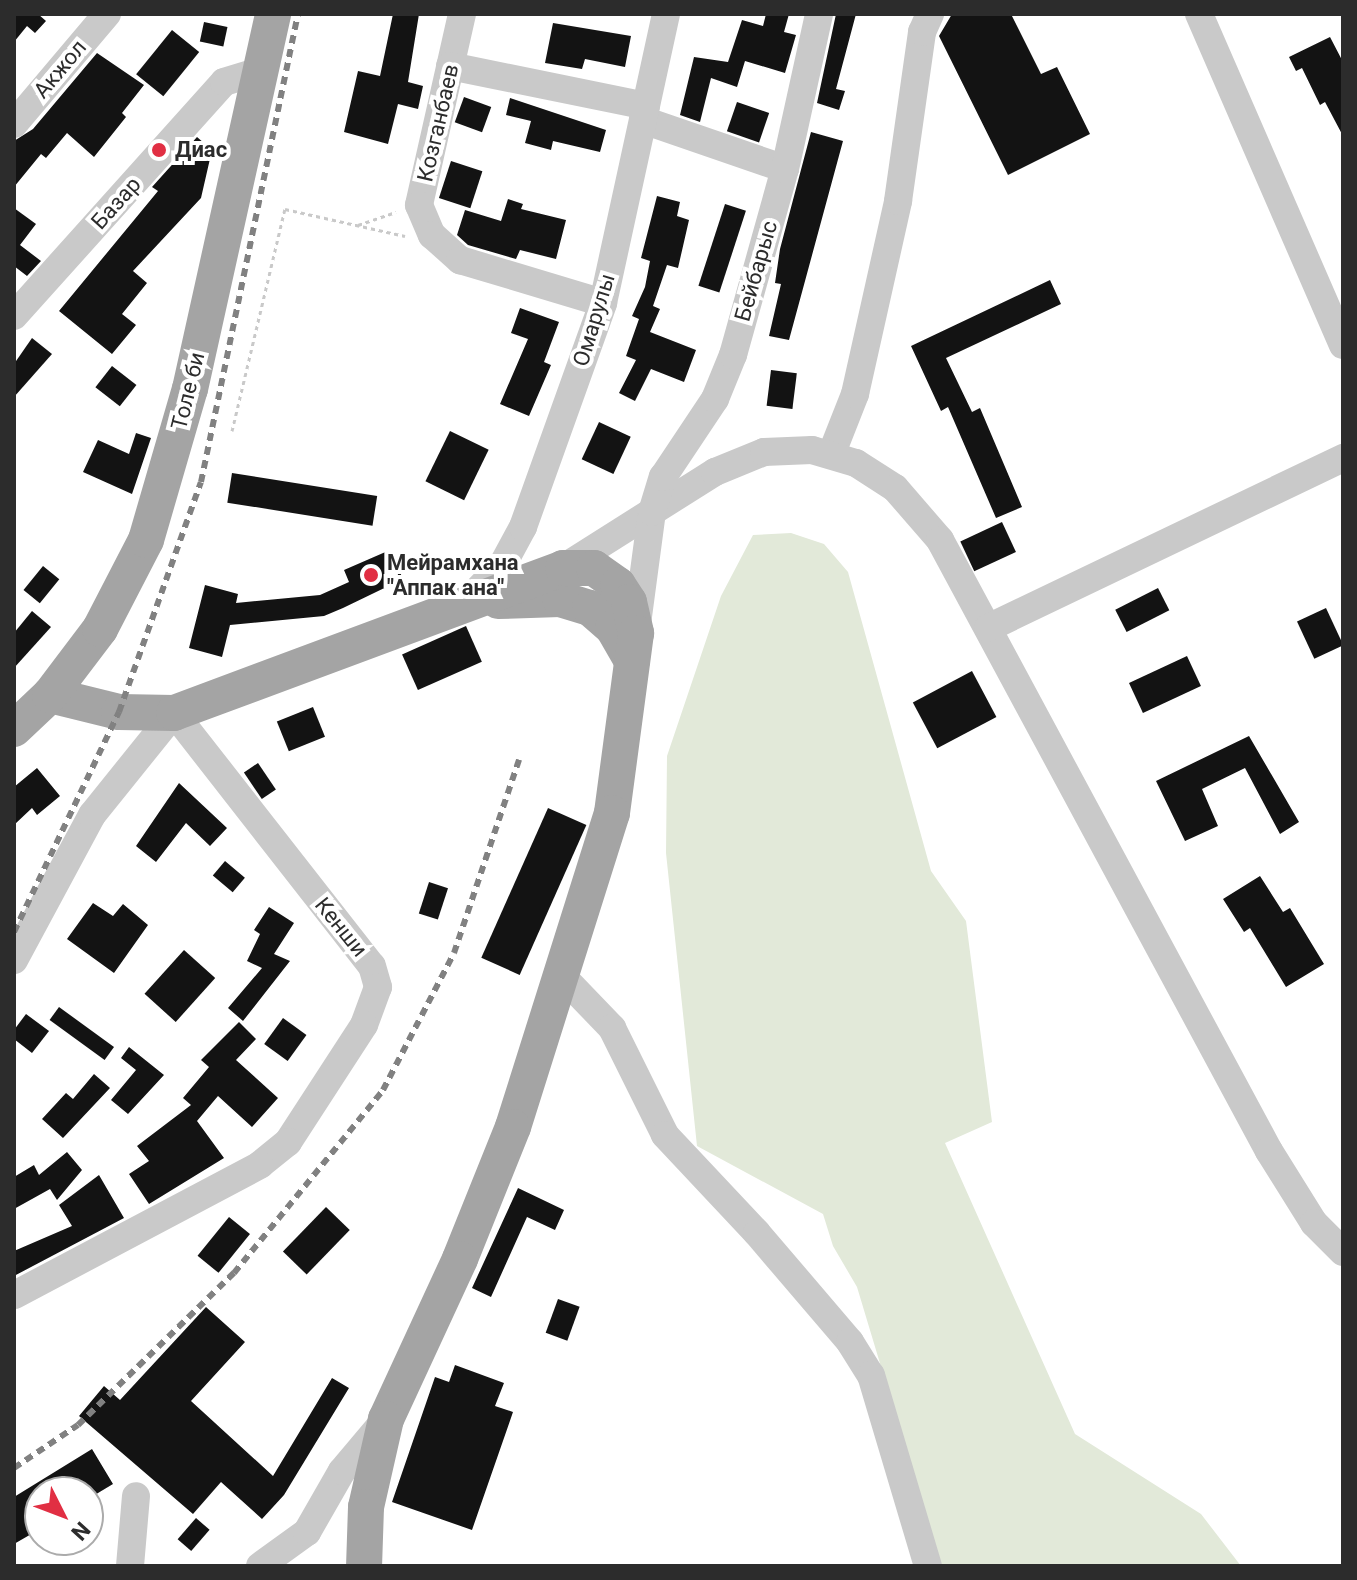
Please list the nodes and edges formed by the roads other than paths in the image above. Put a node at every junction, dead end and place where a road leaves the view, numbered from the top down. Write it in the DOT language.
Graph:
graph roads {
  1 [pos="107,14"];
  2 [pos="273,14"];
  3 [pos="462,14"];
  4 [pos="666,14"];
  5 [pos="819,14"];
  6 [pos="930,14"];
  7 [pos="1199,14"];
  8 [pos="450,66"];
  9 [pos="260,71"];
  10 [pos="644,113"];
  11 [pos="14,124"];
  12 [pos="785,169"];
  13 [pos="603,303"];
  14 [pos="14,316"];
  15 [pos="1343,345"];
  16 [pos="831,455"];
  17 [pos="1343,458"];
  18 [pos="652,512"];
  19 [pos="563,568"];
  20 [pos="466,602"];
  21 [pos="988,628"];
  22 [pos="634,647"];
  23 [pos="50,695"];
  24 [pos="174,713"];
  25 [pos="14,729"];
  26 [pos="14,960"];
  27 [pos="561,975"];
  28 [pos="1343,1252"];
  29 [pos="14,1295"];
  30 [pos="386,1419"];
  31 [pos="136,1496"];
  32 [pos="130,1566"];
  33 [pos="260,1566"];
  34 [pos="364,1566"];
  35 [pos="928,1566"];
  1 -- 11 [label="street, Акжол"];
  2 -- 9 [label="main road, Толе би"];
  3 -- 8 [label="street, Козганбаев"];
  4 -- 10 [label="street, Омарулы"];
  5 -- 12 [label="street, Бейбарыс"];
  6 -- 16 [label="street"];
  7 -- 15 [label="street"];
  8 -- 10 [label="street"];
  8 -- 13 [label="street, Козганбаев"];
  9 -- 14 [label="street, Базар"];
  9 -- 23 [label="main road, Толе би"];
  10 -- 12 [label="street"];
  10 -- 13 [label="street, Омарулы"];
  12 -- 18 [label="street, Бейбарыс"];
  13 -- 20 [label="street, Омарулы"];
  16 -- 18 [label="street"];
  16 -- 21 [label="street"];
  17 -- 21 [label="street"];
  18 -- 19 [label="street"];
  18 -- 22 [label="street, Бейбарыс"];
  19 -- 20 [label="main road"];
  19 -- 22 [label="main road"];
  20 -- 22 [label="main road"];
  20 -- 24 [label="main road"];
  21 -- 28 [label="street"];
  22 -- 27 [label="main road"];
  23 -- 24 [label="main road"];
  23 -- 25 [label="main road, Толе би"];
  24 -- 26 [label="street"];
  24 -- 29 [label="street, Кенши"];
  27 -- 30 [label="main road"];
  27 -- 35 [label="street"];
  30 -- 33 [label="street"];
  30 -- 34 [label="main road"];
  31 -- 32 [label="street"];
}
